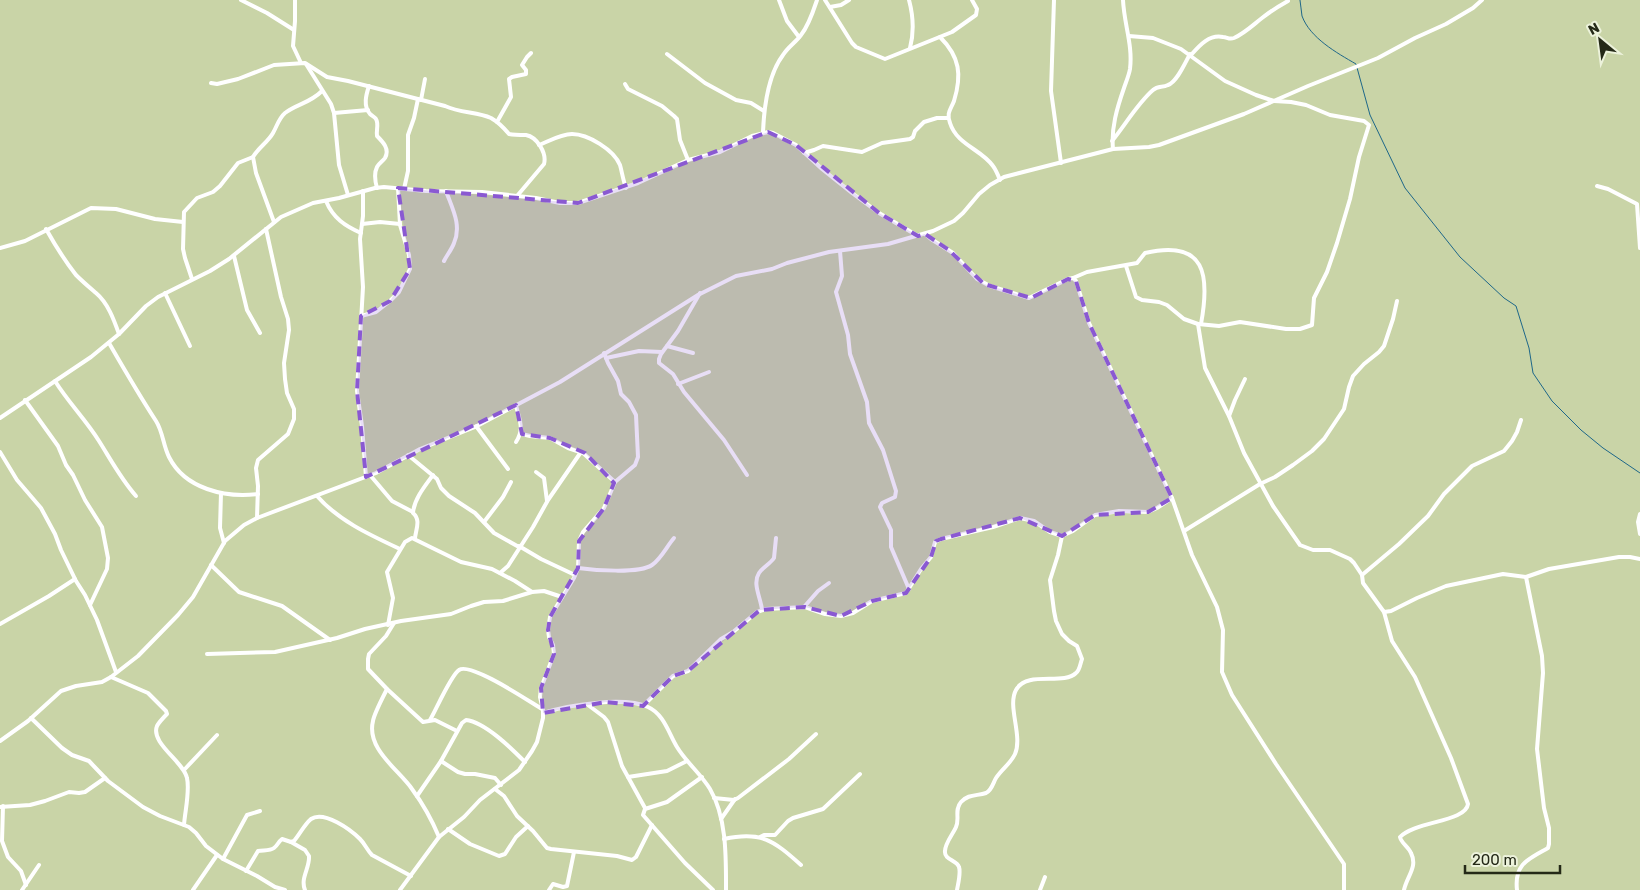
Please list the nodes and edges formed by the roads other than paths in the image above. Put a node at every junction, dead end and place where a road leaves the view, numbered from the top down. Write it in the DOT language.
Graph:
graph roads {
  1 [pos="241,0"];
  2 [pos="294,0"];
  3 [pos="779,0"];
  4 [pos="817,0"];
  5 [pos="826,0"];
  6 [pos="849,0"];
  7 [pos="972,0"];
  8 [pos="1054,0"];
  9 [pos="1123,0"];
  10 [pos="1482,0"];
  11 [pos="909,1"];
  12 [pos="1288,1"];
  13 [pos="830,7"];
  14 [pos="294,30"];
  15 [pos="1129,36"];
  16 [pos="799,37"];
  17 [pos="940,37"];
  18 [pos="910,48"];
  19 [pos="531,53"];
  20 [pos="667,54"];
  21 [pos="1190,55"];
  22 [pos="304,63"];
  23 [pos="425,79"];
  24 [pos="211,83"];
  25 [pos="625,84"];
  26 [pos="369,86"];
  27 [pos="322,91"];
  28 [pos="420,99"];
  29 [pos="1274,101"];
  30 [pos="368,110"];
  31 [pos="764,111"];
  32 [pos="334,113"];
  33 [pos="948,118"];
  34 [pos="497,122"];
  35 [pos="763,132"];
  36 [pos="1112,141"];
  37 [pos="539,145"];
  38 [pos="1113,148"];
  39 [pos="804,153"];
  40 [pos="253,157"];
  41 [pos="688,160"];
  42 [pos="1061,163"];
  43 [pos="1000,180"];
  44 [pos="1597,186"];
  45 [pos="377,188"];
  46 [pos="398,188"];
  47 [pos="626,188"];
  48 [pos="404,189"];
  49 [pos="363,191"];
  50 [pos="446,191"];
  51 [pos="348,195"];
  52 [pos="517,196"];
  53 [pos="326,201"];
  54 [pos="183,222"];
  55 [pos="274,222"];
  56 [pos="362,224"];
  57 [pos="400,224"];
  58 [pos="46,229"];
  59 [pos="266,229"];
  60 [pos="361,232"];
  61 [pos="925,234"];
  62 [pos="918,236"];
  63 [pos="0,248"];
  64 [pos="1640,248"];
  65 [pos="840,251"];
  66 [pos="234,256"];
  67 [pos="444,261"];
  68 [pos="1126,266"];
  69 [pos="1073,278"];
  70 [pos="192,279"];
  71 [pos="165,293"];
  72 [pos="700,293"];
  73 [pos="1397,301"];
  74 [pos="362,316"];
  75 [pos="1200,324"];
  76 [pos="260,333"];
  77 [pos="119,334"];
  78 [pos="109,342"];
  79 [pos="190,346"];
  80 [pos="667,346"];
  81 [pos="662,352"];
  82 [pos="693,353"];
  83 [pos="605,356"];
  84 [pos="709,372"];
  85 [pos="1245,379"];
  86 [pos="55,381"];
  87 [pos="678,384"];
  88 [pos="25,400"];
  89 [pos="516,405"];
  90 [pos="1230,416"];
  91 [pos="0,418"];
  92 [pos="1521,420"];
  93 [pos="476,426"];
  94 [pos="522,434"];
  95 [pos="516,442"];
  96 [pos="0,452"];
  97 [pos="581,452"];
  98 [pos="408,455"];
  99 [pos="508,469"];
  100 [pos="536,472"];
  101 [pos="747,474"];
  102 [pos="433,475"];
  103 [pos="368,476"];
  104 [pos="511,482"];
  105 [pos="614,482"];
  106 [pos="1260,484"];
  107 [pos="221,493"];
  108 [pos="258,494"];
  109 [pos="136,496"];
  110 [pos="317,496"];
  111 [pos="1172,498"];
  112 [pos="547,501"];
  113 [pos="413,512"];
  114 [pos="1640,514"];
  115 [pos="257,518"];
  116 [pos="484,522"];
  117 [pos="1184,532"];
  118 [pos="1640,534"];
  119 [pos="1062,536"];
  120 [pos="415,538"];
  121 [pos="674,538"];
  122 [pos="776,538"];
  123 [pos="224,544"];
  124 [pos="519,547"];
  125 [pos="400,548"];
  126 [pos="1640,559"];
  127 [pos="211,565"];
  128 [pos="578,568"];
  129 [pos="500,573"];
  130 [pos="575,575"];
  131 [pos="1362,575"];
  132 [pos="1526,577"];
  133 [pos="75,579"];
  134 [pos="829,583"];
  135 [pos="909,589"];
  136 [pos="532,592"];
  137 [pos="562,597"];
  138 [pos="90,605"];
  139 [pos="804,607"];
  140 [pos="762,610"];
  141 [pos="1384,612"];
  142 [pos="394,623"];
  143 [pos="0,624"];
  144 [pos="388,625"];
  145 [pos="330,640"];
  146 [pos="207,654"];
  147 [pos="116,672"];
  148 [pos="111,677"];
  149 [pos="387,690"];
  150 [pos="588,705"];
  151 [pos="643,706"];
  152 [pos="543,711"];
  153 [pos="31,718"];
  154 [pos="430,720"];
  155 [pos="457,731"];
  156 [pos="816,734"];
  157 [pos="217,735"];
  158 [pos="0,741"];
  159 [pos="687,760"];
  160 [pos="441,761"];
  161 [pos="525,762"];
  162 [pos="184,770"];
  163 [pos="860,774"];
  164 [pos="628,777"];
  165 [pos="702,777"];
  166 [pos="106,778"];
  167 [pos="501,785"];
  168 [pos="495,789"];
  169 [pos="417,796"];
  170 [pos="714,798"];
  171 [pos="735,800"];
  172 [pos="2,807"];
  173 [pos="646,808"];
  174 [pos="260,811"];
  175 [pos="721,819"];
  176 [pos="184,825"];
  177 [pos="652,825"];
  178 [pos="528,826"];
  179 [pos="448,829"];
  180 [pos="438,837"];
  181 [pos="760,837"];
  182 [pos="724,839"];
  183 [pos="291,842"];
  184 [pos="574,852"];
  185 [pos="217,855"];
  186 [pos="223,859"];
  187 [pos="39,865"];
  188 [pos="801,865"];
  189 [pos="246,871"];
  190 [pos="410,876"];
  191 [pos="1044,876"];
  192 [pos="26,885"];
  193 [pos="22,890"];
  194 [pos="194,890"];
  195 [pos="285,890"];
  196 [pos="305,890"];
  197 [pos="400,890"];
  198 [pos="549,890"];
  199 [pos="713,890"];
  200 [pos="726,890"];
  201 [pos="957,890"];
  202 [pos="1040,890"];
  203 [pos="1344,890"];
  204 [pos="1404,890"];
  205 [pos="1517,890"];
  1 -- 14 [label="street"];
  2 -- 14 [label="street"];
  3 -- 16 [label="street"];
  4 -- 16 [label="street"];
  5 -- 13 [label="street"];
  6 -- 13 [label="street"];
  7 -- 17 [label="street"];
  8 -- 42 [label="street"];
  9 -- 15 [label="street"];
  10 -- 29 [label="street"];
  11 -- 18 [label="street"];
  12 -- 21 [label="street"];
  13 -- 18 [label="street"];
  14 -- 22 [label="street"];
  15 -- 21 [label="street"];
  15 -- 36 [label="street"];
  16 -- 31 [label="street"];
  17 -- 18 [label="street"];
  17 -- 33 [label="street"];
  19 -- 34 [label="street"];
  20 -- 31 [label="street"];
  21 -- 29 [label="street"];
  21 -- 36 [label="street"];
  22 -- 24 [label="street"];
  22 -- 26 [label="street"];
  22 -- 27 [label="street"];
  23 -- 28 [label="street"];
  25 -- 41 [label="street"];
  26 -- 28 [label="street"];
  26 -- 30 [label="street"];
  27 -- 32 [label="street"];
  27 -- 40 [label="street"];
  28 -- 34 [label="street"];
  28 -- 48 [label="street"];
  29 -- 38 [label="street"];
  29 -- 75 [label="street"];
  30 -- 32 [label="street"];
  30 -- 45 [label="street"];
  31 -- 35 [label="street"];
  32 -- 51 [label="street"];
  33 -- 39 [label="street"];
  33 -- 43 [label="street"];
  34 -- 37 [label="street"];
  35 -- 39 [label="street"];
  35 -- 41 [label="street"];
  36 -- 38 [label="street"];
  37 -- 47 [label="street"];
  37 -- 52 [label="street"];
  38 -- 42 [label="street"];
  39 -- 62 [label="street"];
  40 -- 54 [label="street"];
  40 -- 55 [label="street"];
  41 -- 47 [label="street"];
  42 -- 43 [label="street"];
  43 -- 61 [label="street"];
  44 -- 64 [label="street"];
  45 -- 46 [label="street"];
  45 -- 49 [label="street"];
  46 -- 48 [label="street"];
  46 -- 57 [label="street"];
  47 -- 52 [label="street"];
  48 -- 50 [label="street"];
  49 -- 51 [label="street"];
  49 -- 56 [label="street"];
  50 -- 52 [label="street"];
  50 -- 67 [label="street"];
  51 -- 53 [label="street"];
  53 -- 55 [label="street"];
  53 -- 60 [label="street"];
  54 -- 58 [label="street"];
  54 -- 70 [label="street"];
  55 -- 59 [label="street"];
  56 -- 57 [label="street"];
  56 -- 60 [label="street"];
  57 -- 74 [label="street"];
  58 -- 63 [label="street"];
  58 -- 77 [label="street"];
  59 -- 66 [label="street"];
  59 -- 108 [label="street"];
  60 -- 74 [label="street"];
  61 -- 62 [label="street"];
  61 -- 69 [label="street"];
  62 -- 65 [label="street"];
  65 -- 72 [label="street"];
  65 -- 135 [label="street"];
  66 -- 70 [label="street"];
  66 -- 76 [label="street"];
  68 -- 69 [label="street"];
  68 -- 75 [label="street"];
  68 -- 75 [label="street"];
  69 -- 111 [label="street"];
  70 -- 71 [label="street"];
  71 -- 77 [label="street"];
  71 -- 79 [label="street"];
  72 -- 80 [label="street"];
  72 -- 83 [label="street"];
  73 -- 106 [label="street"];
  74 -- 103 [label="street"];
  75 -- 90 [label="street"];
  77 -- 78 [label="street"];
  78 -- 86 [label="street"];
  78 -- 107 [label="street"];
  80 -- 81 [label="street"];
  80 -- 82 [label="street"];
  81 -- 83 [label="street"];
  81 -- 87 [label="street"];
  83 -- 89 [label="street"];
  83 -- 105 [label="street"];
  84 -- 87 [label="street"];
  85 -- 90 [label="street"];
  86 -- 88 [label="street"];
  86 -- 109 [label="street"];
  87 -- 101 [label="street"];
  88 -- 91 [label="street"];
  88 -- 138 [label="street"];
  89 -- 93 [label="street"];
  89 -- 94 [label="street"];
  90 -- 106 [label="street"];
  92 -- 131 [label="street"];
  93 -- 98 [label="street"];
  93 -- 99 [label="street"];
  94 -- 95 [label="street"];
  94 -- 97 [label="street"];
  96 -- 133 [label="street"];
  97 -- 105 [label="street"];
  97 -- 112 [label="street"];
  98 -- 102 [label="street"];
  98 -- 103 [label="street"];
  100 -- 112 [label="street"];
  102 -- 113 [label="street"];
  102 -- 116 [label="street"];
  103 -- 110 [label="street"];
  103 -- 113 [label="street"];
  104 -- 116 [label="street"];
  105 -- 128 [label="street"];
  106 -- 117 [label="street"];
  106 -- 131 [label="street"];
  107 -- 108 [label="street"];
  107 -- 123 [label="street"];
  108 -- 115 [label="street"];
  110 -- 115 [label="street"];
  110 -- 125 [label="street"];
  111 -- 117 [label="street"];
  111 -- 119 [label="street"];
  112 -- 124 [label="street"];
  113 -- 120 [label="street"];
  114 -- 118 [label="street"];
  115 -- 123 [label="street"];
  116 -- 124 [label="street"];
  117 -- 203 [label="street"];
  119 -- 135 [label="street"];
  119 -- 201 [label="street"];
  120 -- 125 [label="street"];
  120 -- 129 [label="street"];
  121 -- 128 [label="street"];
  122 -- 140 [label="street"];
  123 -- 127 [label="street"];
  124 -- 129 [label="street"];
  124 -- 130 [label="street"];
  125 -- 144 [label="street"];
  126 -- 132 [label="street"];
  127 -- 145 [label="street"];
  127 -- 147 [label="street"];
  128 -- 130 [label="street"];
  129 -- 136 [label="street"];
  130 -- 137 [label="street"];
  131 -- 141 [label="street"];
  132 -- 141 [label="street"];
  132 -- 205 [label="street"];
  133 -- 138 [label="street"];
  133 -- 143 [label="street"];
  134 -- 139 [label="street"];
  135 -- 139 [label="street"];
  136 -- 137 [label="street"];
  136 -- 142 [label="street"];
  137 -- 152 [label="street"];
  138 -- 147 [label="street"];
  139 -- 140 [label="street"];
  140 -- 151 [label="street"];
  141 -- 204 [label="street"];
  142 -- 144 [label="street"];
  142 -- 149 [label="street"];
  144 -- 145 [label="street"];
  145 -- 146 [label="street"];
  147 -- 148 [label="street"];
  148 -- 153 [label="street"];
  148 -- 162 [label="street"];
  149 -- 154 [label="street"];
  149 -- 169 [label="street"];
  150 -- 151 [label="street"];
  150 -- 152 [label="street"];
  150 -- 164 [label="street"];
  151 -- 159 [label="street"];
  152 -- 154 [label="street"];
  152 -- 161 [label="street"];
  153 -- 158 [label="street"];
  153 -- 166 [label="street"];
  154 -- 155 [label="street"];
  155 -- 160 [label="street"];
  155 -- 161 [label="street"];
  156 -- 171 [label="street"];
  157 -- 162 [label="street"];
  159 -- 164 [label="street"];
  159 -- 165 [label="street"];
  160 -- 167 [label="street"];
  160 -- 169 [label="street"];
  161 -- 167 [label="street"];
  162 -- 176 [label="street"];
  163 -- 181 [label="street"];
  164 -- 173 [label="street"];
  165 -- 170 [label="street"];
  165 -- 173 [label="street"];
  166 -- 172 [label="street"];
  166 -- 176 [label="street"];
  167 -- 168 [label="street"];
  168 -- 178 [label="street"];
  168 -- 179 [label="street"];
  169 -- 180 [label="street"];
  170 -- 171 [label="street"];
  170 -- 175 [label="street"];
  171 -- 175 [label="street"];
  172 -- 192 [label="street"];
  173 -- 177 [label="street"];
  174 -- 186 [label="street"];
  175 -- 182 [label="street"];
  176 -- 185 [label="street"];
  177 -- 184 [label="street"];
  177 -- 199 [label="street"];
  178 -- 179 [label="street"];
  178 -- 184 [label="street"];
  179 -- 180 [label="street"];
  180 -- 190 [label="street"];
  181 -- 182 [label="street"];
  181 -- 188 [label="street"];
  182 -- 200 [label="street"];
  183 -- 189 [label="street"];
  183 -- 190 [label="street"];
  183 -- 196 [label="street"];
  184 -- 198 [label="street"];
  185 -- 186 [label="street"];
  185 -- 194 [label="street"];
  186 -- 189 [label="street"];
  187 -- 192 [label="street"];
  189 -- 195 [label="street"];
  190 -- 197 [label="street"];
  191 -- 202 [label="street"];
  192 -- 193 [label="street"];
}
